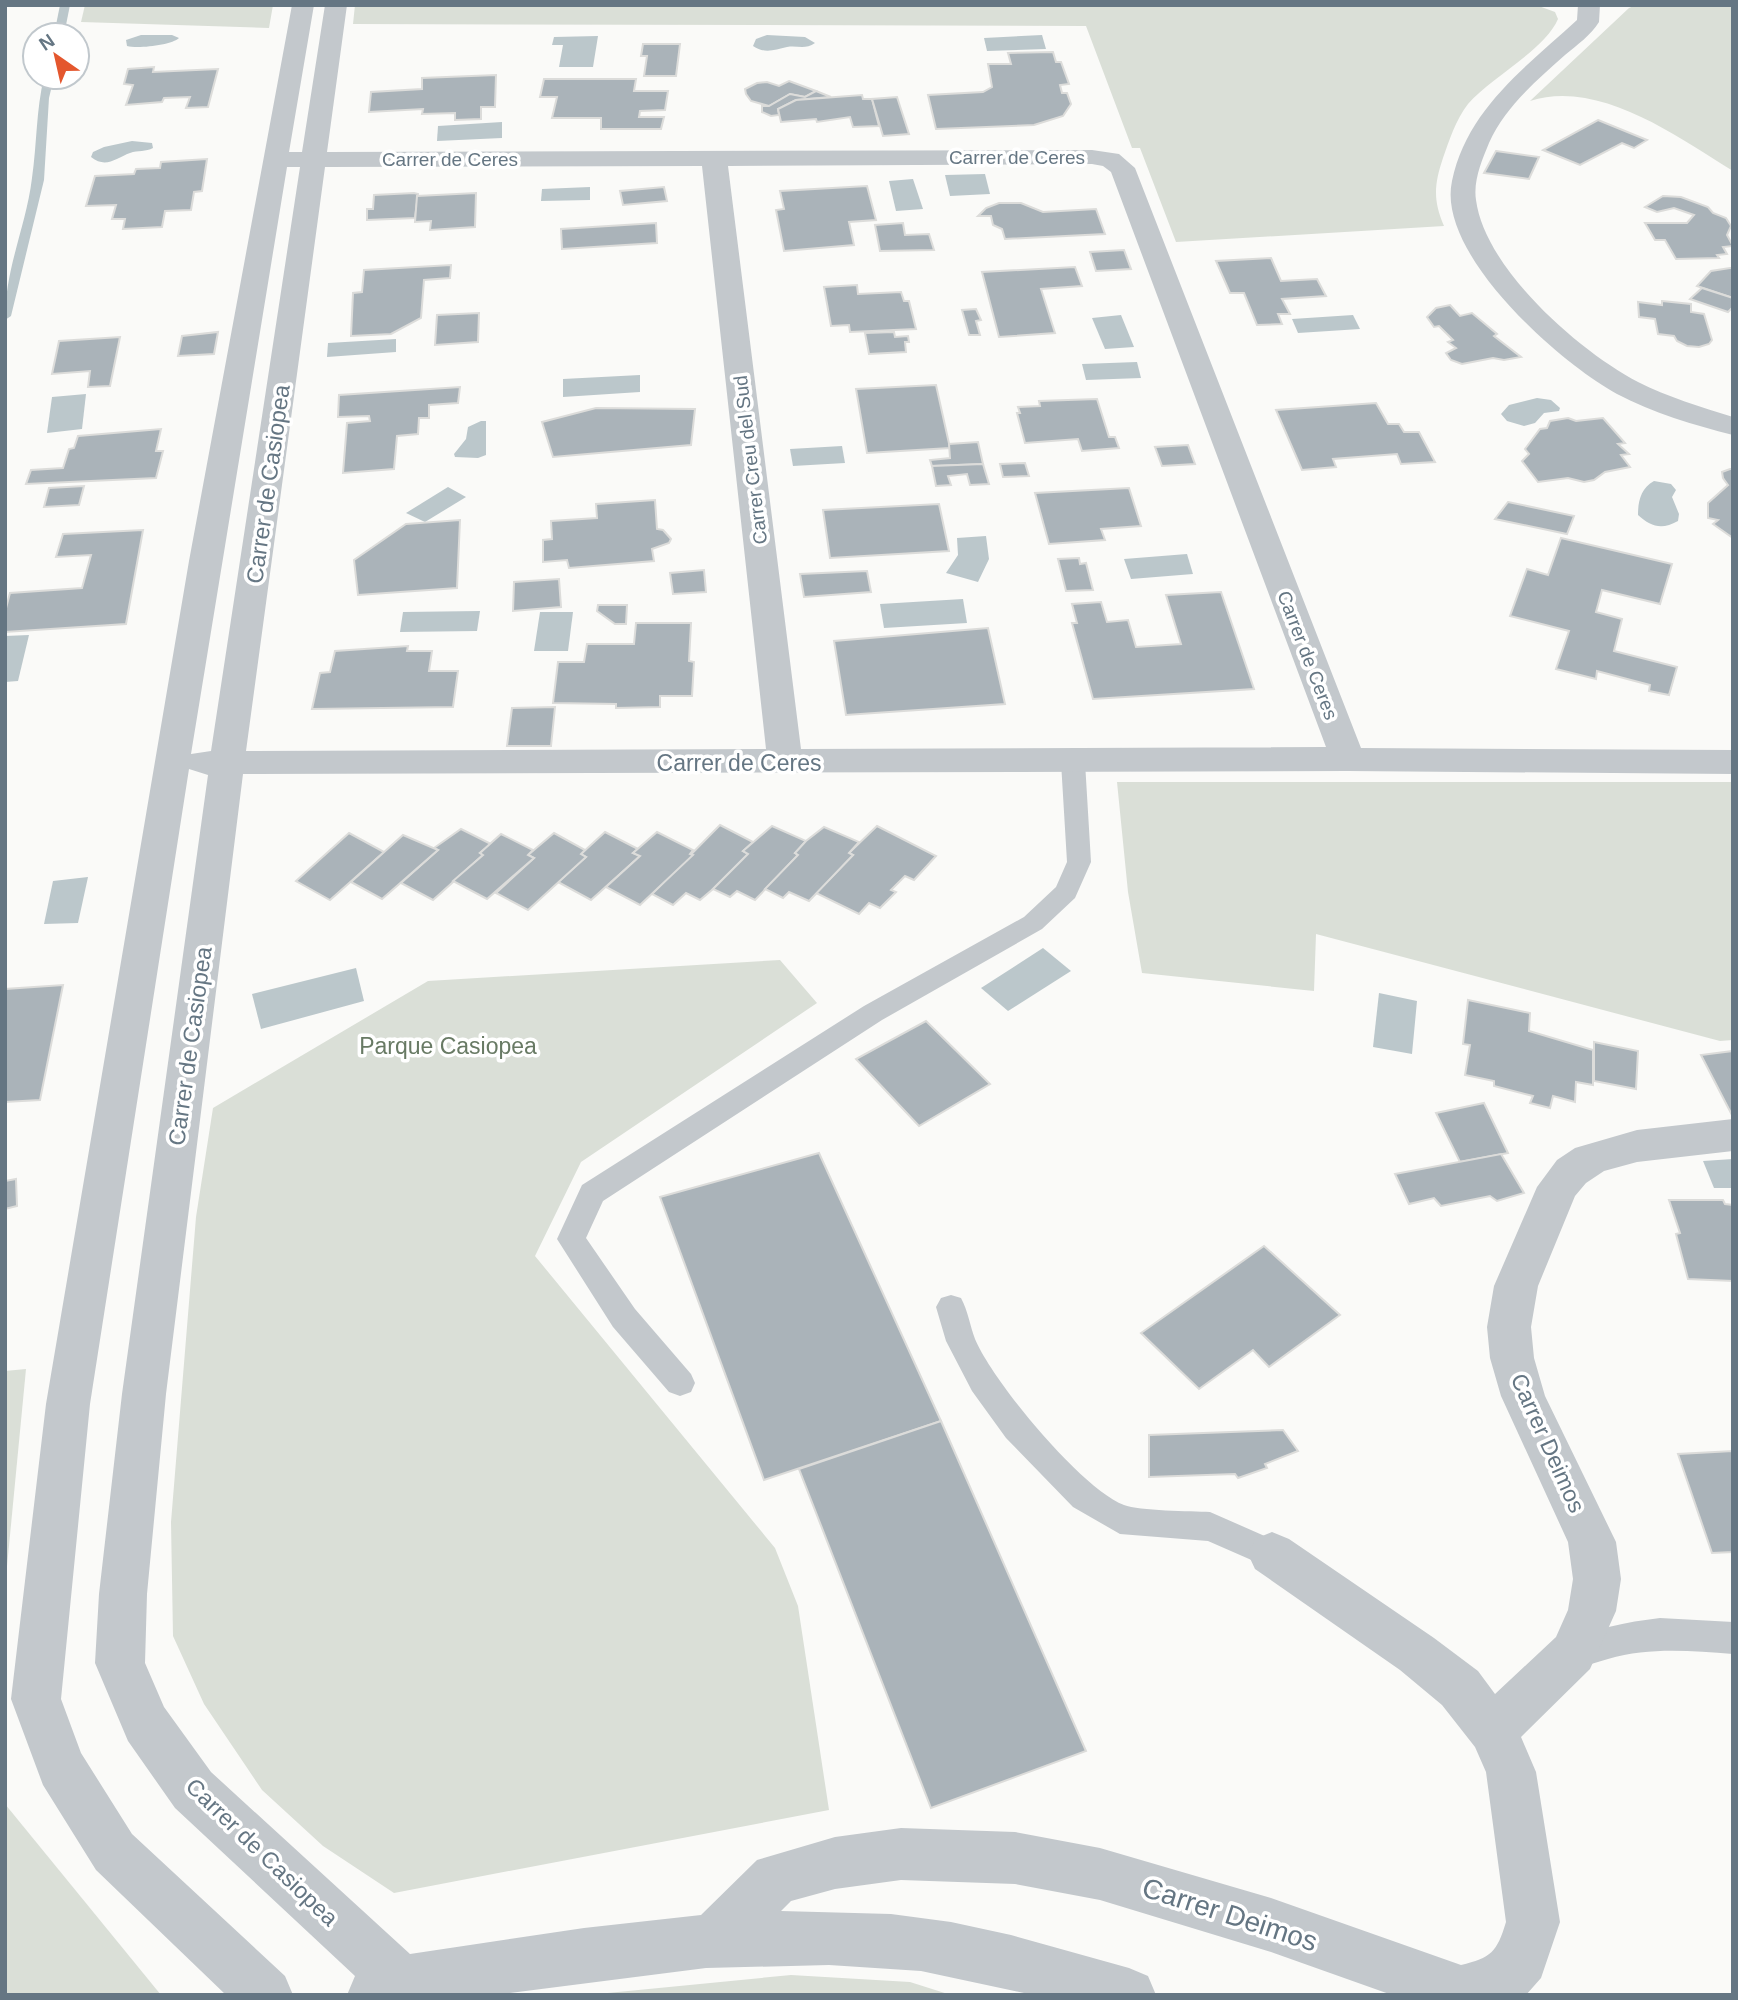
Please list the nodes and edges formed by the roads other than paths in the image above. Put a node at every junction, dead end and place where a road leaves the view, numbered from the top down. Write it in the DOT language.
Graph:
graph roads {
  1 [pos="303,5"];
  2 [pos="335,5"];
  3 [pos="1589,5"];
  4 [pos="714,157"];
  5 [pos="314,159"];
  6 [pos="275,160"];
  7 [pos="1733,426"];
  8 [pos="1348,759"];
  9 [pos="173,762"];
  10 [pos="785,762"];
  11 [pos="1073,762"];
  12 [pos="1733,762"];
  13 [pos="227,763"];
  14 [pos="1733,1135"];
  15 [pos="951,1307"];
  16 [pos="680,1383"];
  17 [pos="1272,1555"];
  18 [pos="1733,1638"];
  19 [pos="1573,1653"];
  20 [pos="1493,1730"];
  21 [pos="713,1941"];
  22 [pos="387,1988"];
  23 [pos="266,1995"];
  24 [pos="1129,1995"];
  1 -- 6 [label="street, Carrer de Casiopea"];
  2 -- 5 [label="street, Carrer de Casiopea"];
  3 -- 7 [label="street"];
  4 -- 5 [label="street, Carrer de Ceres"];
  4 -- 8 [label="street, Carrer de Ceres"];
  4 -- 10 [label="street, Carrer Creu del Sud"];
  5 -- 6 [label="street, Carrer de Ceres"];
  5 -- 13 [label="street, Carrer de Casiopea"];
  6 -- 9 [label="street, Carrer de Casiopea"];
  8 -- 11 [label="street, Carrer de Ceres"];
  8 -- 12 [label="street, Carrer de Ceres"];
  9 -- 13 [label="street, Carrer de Ceres"];
  9 -- 23 [label="street, Carrer de Casiopea"];
  10 -- 11 [label="street, Carrer de Ceres"];
  10 -- 13 [label="street, Carrer de Ceres"];
  11 -- 16 [label="lane"];
  13 -- 22 [label="street, Carrer de Casiopea"];
  14 -- 19 [label="street, Carrer Deimos"];
  15 -- 17 [label="lane"];
  17 -- 20 [label="street, Carrer Deimos"];
  18 -- 19 [label="lane"];
  19 -- 20 [label="street, Carrer Deimos"];
  20 -- 21 [label="street, Carrer Deimos"];
  21 -- 22 [label="street"];
  21 -- 24 [label="street"];
}
